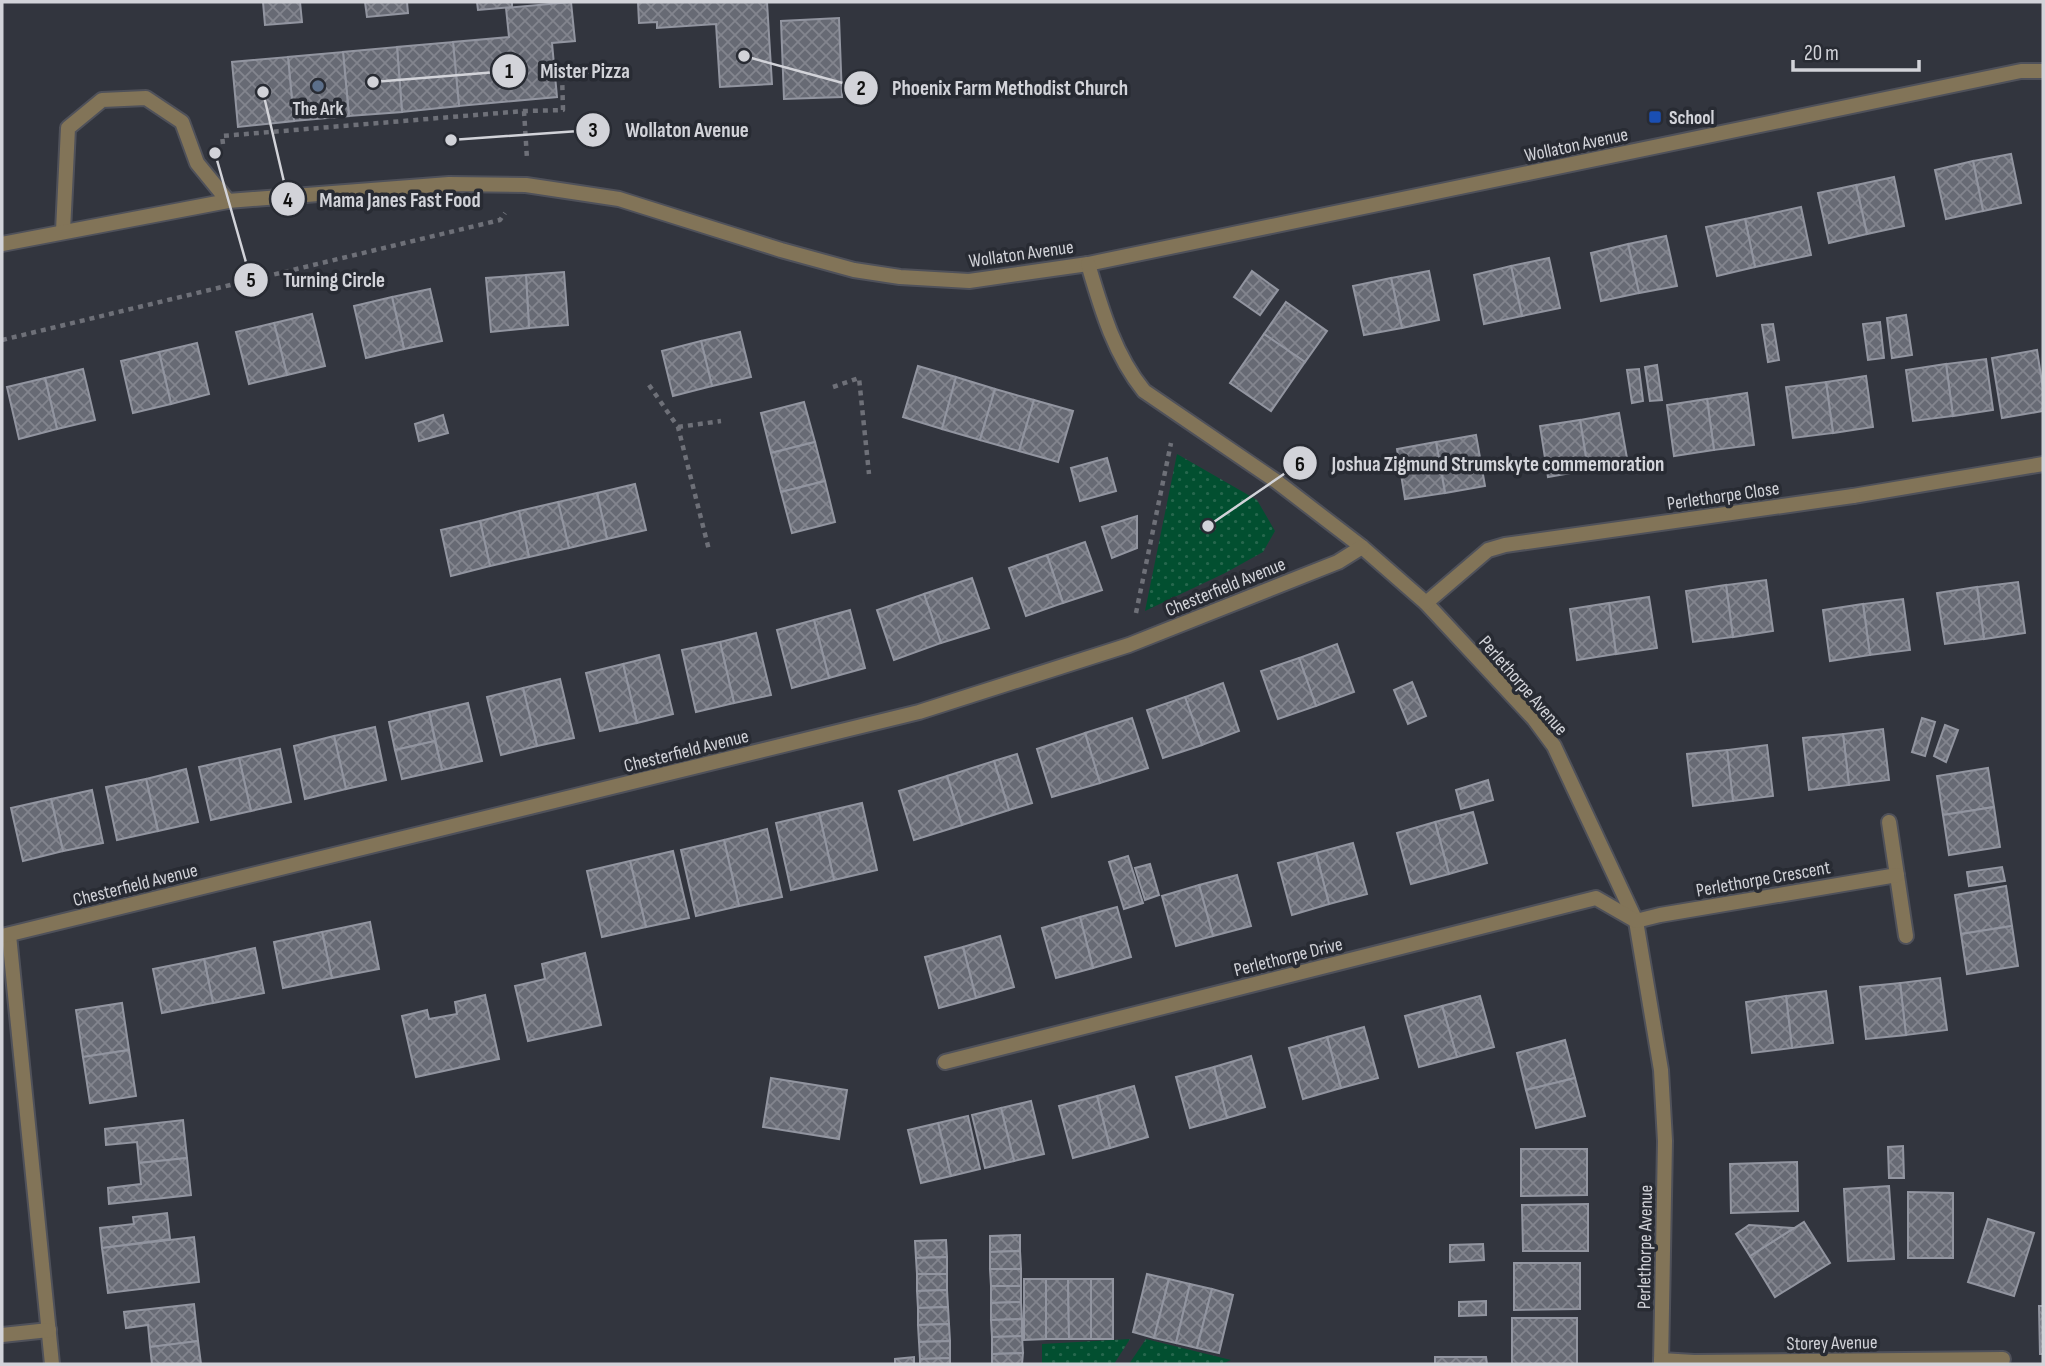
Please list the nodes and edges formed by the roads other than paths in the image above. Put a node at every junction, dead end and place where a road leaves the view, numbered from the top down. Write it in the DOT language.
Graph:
graph roads {
  1 [pos="2043,71"];
  2 [pos="228,201"];
  3 [pos="63,231"];
  4 [pos="2,244"];
  5 [pos="1087,264"];
  6 [pos="2043,464"];
  7 [pos="1362,547"];
  8 [pos="1426,603"];
  9 [pos="1889,822"];
  10 [pos="1897,875"];
  11 [pos="1636,921"];
  12 [pos="5,936"];
  13 [pos="1906,936"];
  14 [pos="945,1062"];
  15 [pos="49,1330"];
  16 [pos="2,1335"];
  17 [pos="2003,1360"];
  18 [pos="1661,1362"];
  19 [pos="52,1364"];
  1 -- 5 [label="street, Wollaton Avenue"];
  2 -- 3 [label="street, Wollaton Avenue"];
  2 -- 3 [label="street"];
  2 -- 5 [label="street, Wollaton Avenue"];
  3 -- 4 [label="street, Wollaton Avenue"];
  5 -- 7 [label="street, Perlethorpe Avenue"];
  6 -- 8 [label="street, Perlethorpe Close"];
  7 -- 8 [label="street, Perlethorpe Avenue"];
  7 -- 12 [label="street, Chesterfield Avenue"];
  8 -- 11 [label="street, Perlethorpe Avenue"];
  9 -- 10 [label="street"];
  10 -- 11 [label="street, Perlethorpe Crescent"];
  10 -- 13 [label="street"];
  11 -- 14 [label="street, Perlethorpe Drive"];
  11 -- 18 [label="street, Perlethorpe Avenue"];
  12 -- 15 [label="street"];
  15 -- 16 [label="street"];
  15 -- 19 [label="street"];
  17 -- 18 [label="street, Storey Avenue"];
}
